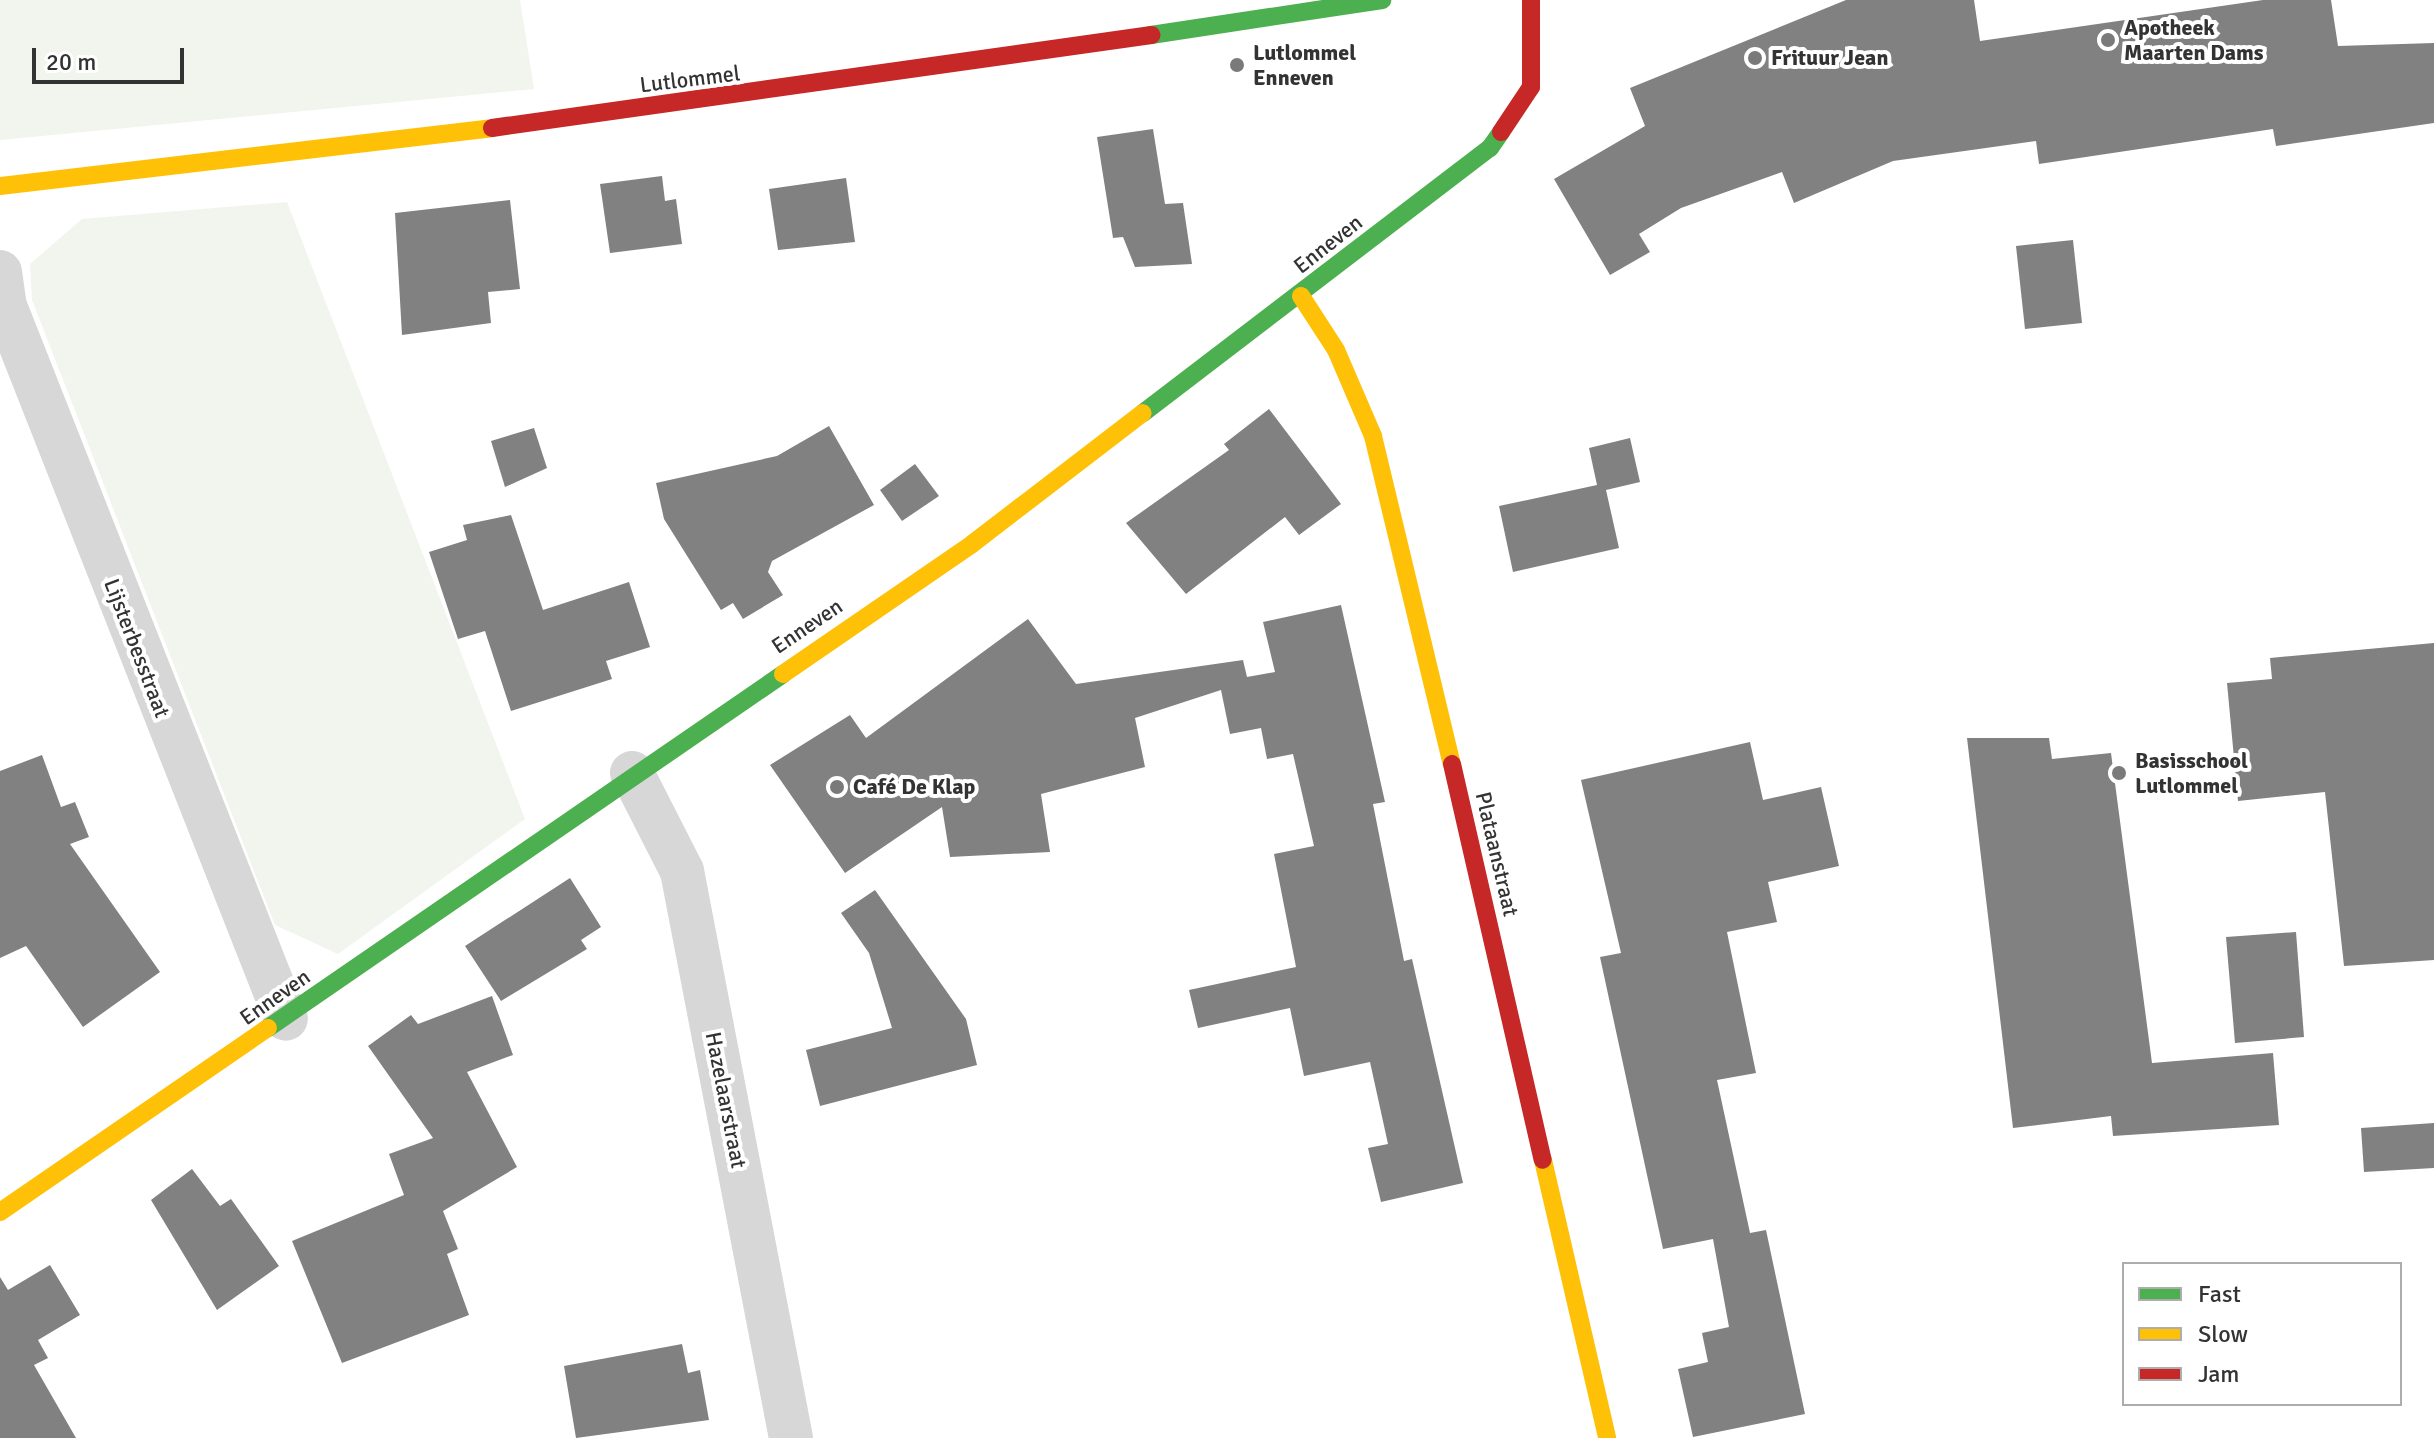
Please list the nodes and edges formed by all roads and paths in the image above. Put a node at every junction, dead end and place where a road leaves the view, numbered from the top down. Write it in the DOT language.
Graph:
graph roads {
  1 [pos="1382,0"];
  2 [pos="1531,0"];
  3 [pos="0,186"];
  4 [pos="0,272"];
  5 [pos="1301,296"];
  6 [pos="632,773"];
  7 [pos="286,1019"];
  8 [pos="0,1212"];
  9 [pos="791,1438"];
  10 [pos="1607,1438"];
  1 -- 3 [label="street, Lutlommel"];
  2 -- 5 [label="street, Enneven"];
  4 -- 7 [label="street, Lijsterbesstraat"];
  5 -- 6 [label="street, Enneven"];
  5 -- 10 [label="street, Plataanstraat"];
  6 -- 7 [label="street, Enneven"];
  6 -- 9 [label="street, Hazelaarstraat"];
  7 -- 8 [label="street, Enneven"];
}
